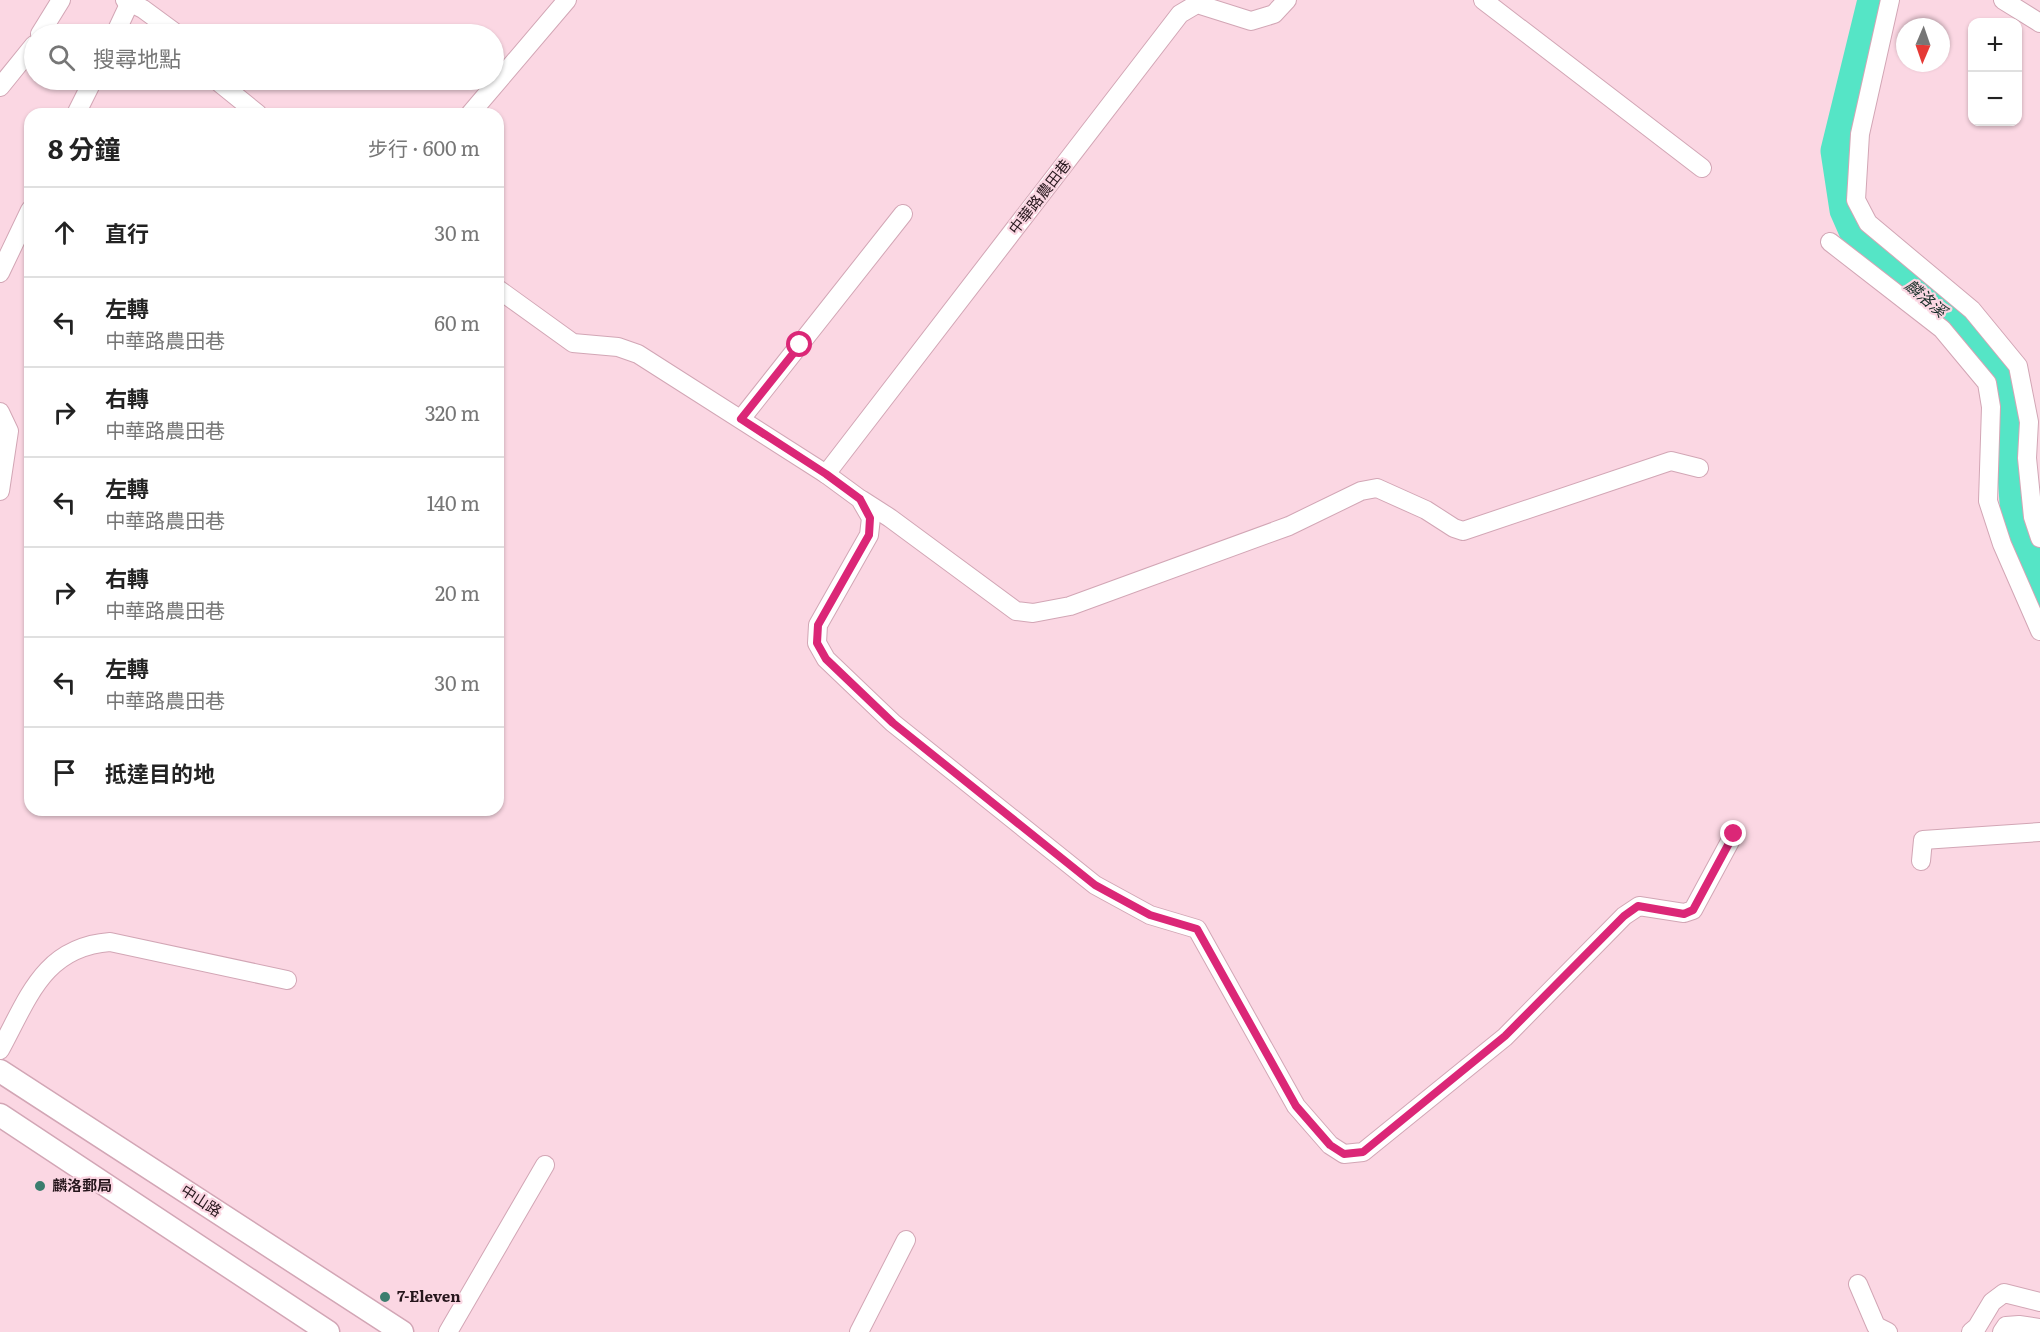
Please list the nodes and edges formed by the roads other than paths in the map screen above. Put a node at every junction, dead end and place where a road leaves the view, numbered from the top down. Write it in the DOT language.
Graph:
graph roads {
  1 [pos="61,0"];
  2 [pos="567,0"];
  3 [pos="1287,0"];
  4 [pos="1483,0"];
  5 [pos="1890,0"];
  6 [pos="2003,0"];
  7 [pos="129,1"];
  8 [pos="2040,23"];
  9 [pos="46,24"];
  10 [pos="119,24"];
  11 [pos="164,24"];
  12 [pos="24,57"];
  13 [pos="504,74"];
  14 [pos="0,87"];
  15 [pos="88,90"];
  16 [pos="228,90"];
  17 [pos="490,90"];
  18 [pos="79,108"];
  19 [pos="251,108"];
  20 [pos="475,108"];
  21 [pos="1702,168"];
  22 [pos="903,214"];
  23 [pos="24,223"];
  24 [pos="1830,242"];
  25 [pos="0,273"];
  26 [pos="504,294"];
  27 [pos="0,412"];
  28 [pos="741,419"];
  29 [pos="1699,468"];
  30 [pos="826,474"];
  31 [pos="0,491"];
  32 [pos="860,499"];
  33 [pos="2040,538"];
  34 [pos="2040,632"];
  35 [pos="2040,832"];
  36 [pos="1734,834"];
  37 [pos="1921,861"];
  38 [pos="287,980"];
  39 [pos="0,1050"];
  40 [pos="0,1071"];
  41 [pos="0,1115"];
  42 [pos="545,1164"];
  43 [pos="906,1240"];
  44 [pos="1858,1284"];
  45 [pos="2040,1302"];
  46 [pos="2040,1328"];
  47 [pos="328,1332"];
  48 [pos="402,1332"];
  49 [pos="448,1332"];
  50 [pos="859,1332"];
  51 [pos="1888,1332"];
  52 [pos="1971,1332"];
  53 [pos="2002,1332"];
  1 -- 9 [label="street"];
  2 -- 13 [label="street"];
  3 -- 30 [label="street, 中華路農田巷"];
  4 -- 21 [label="street"];
  5 -- 33 [label="street"];
  6 -- 8 [label="street"];
  7 -- 10 [label="street"];
  7 -- 11 [label="street"];
  12 -- 14 [label="street"];
  15 -- 18 [label="street"];
  16 -- 19 [label="street"];
  17 -- 20 [label="street"];
  22 -- 28 [label="street"];
  23 -- 25 [label="street"];
  24 -- 34 [label="street"];
  26 -- 28 [label="street"];
  27 -- 31 [label="street"];
  28 -- 30 [label="street"];
  29 -- 32 [label="street"];
  30 -- 32 [label="street"];
  32 -- 36 [label="street"];
  35 -- 37 [label="street"];
  38 -- 39 [label="street"];
  40 -- 48 [label="main road, 中山路"];
  41 -- 47 [label="main road"];
  42 -- 49 [label="street"];
  43 -- 50 [label="street"];
  44 -- 51 [label="street"];
  45 -- 52 [label="street"];
  46 -- 53 [label="street"];
}
